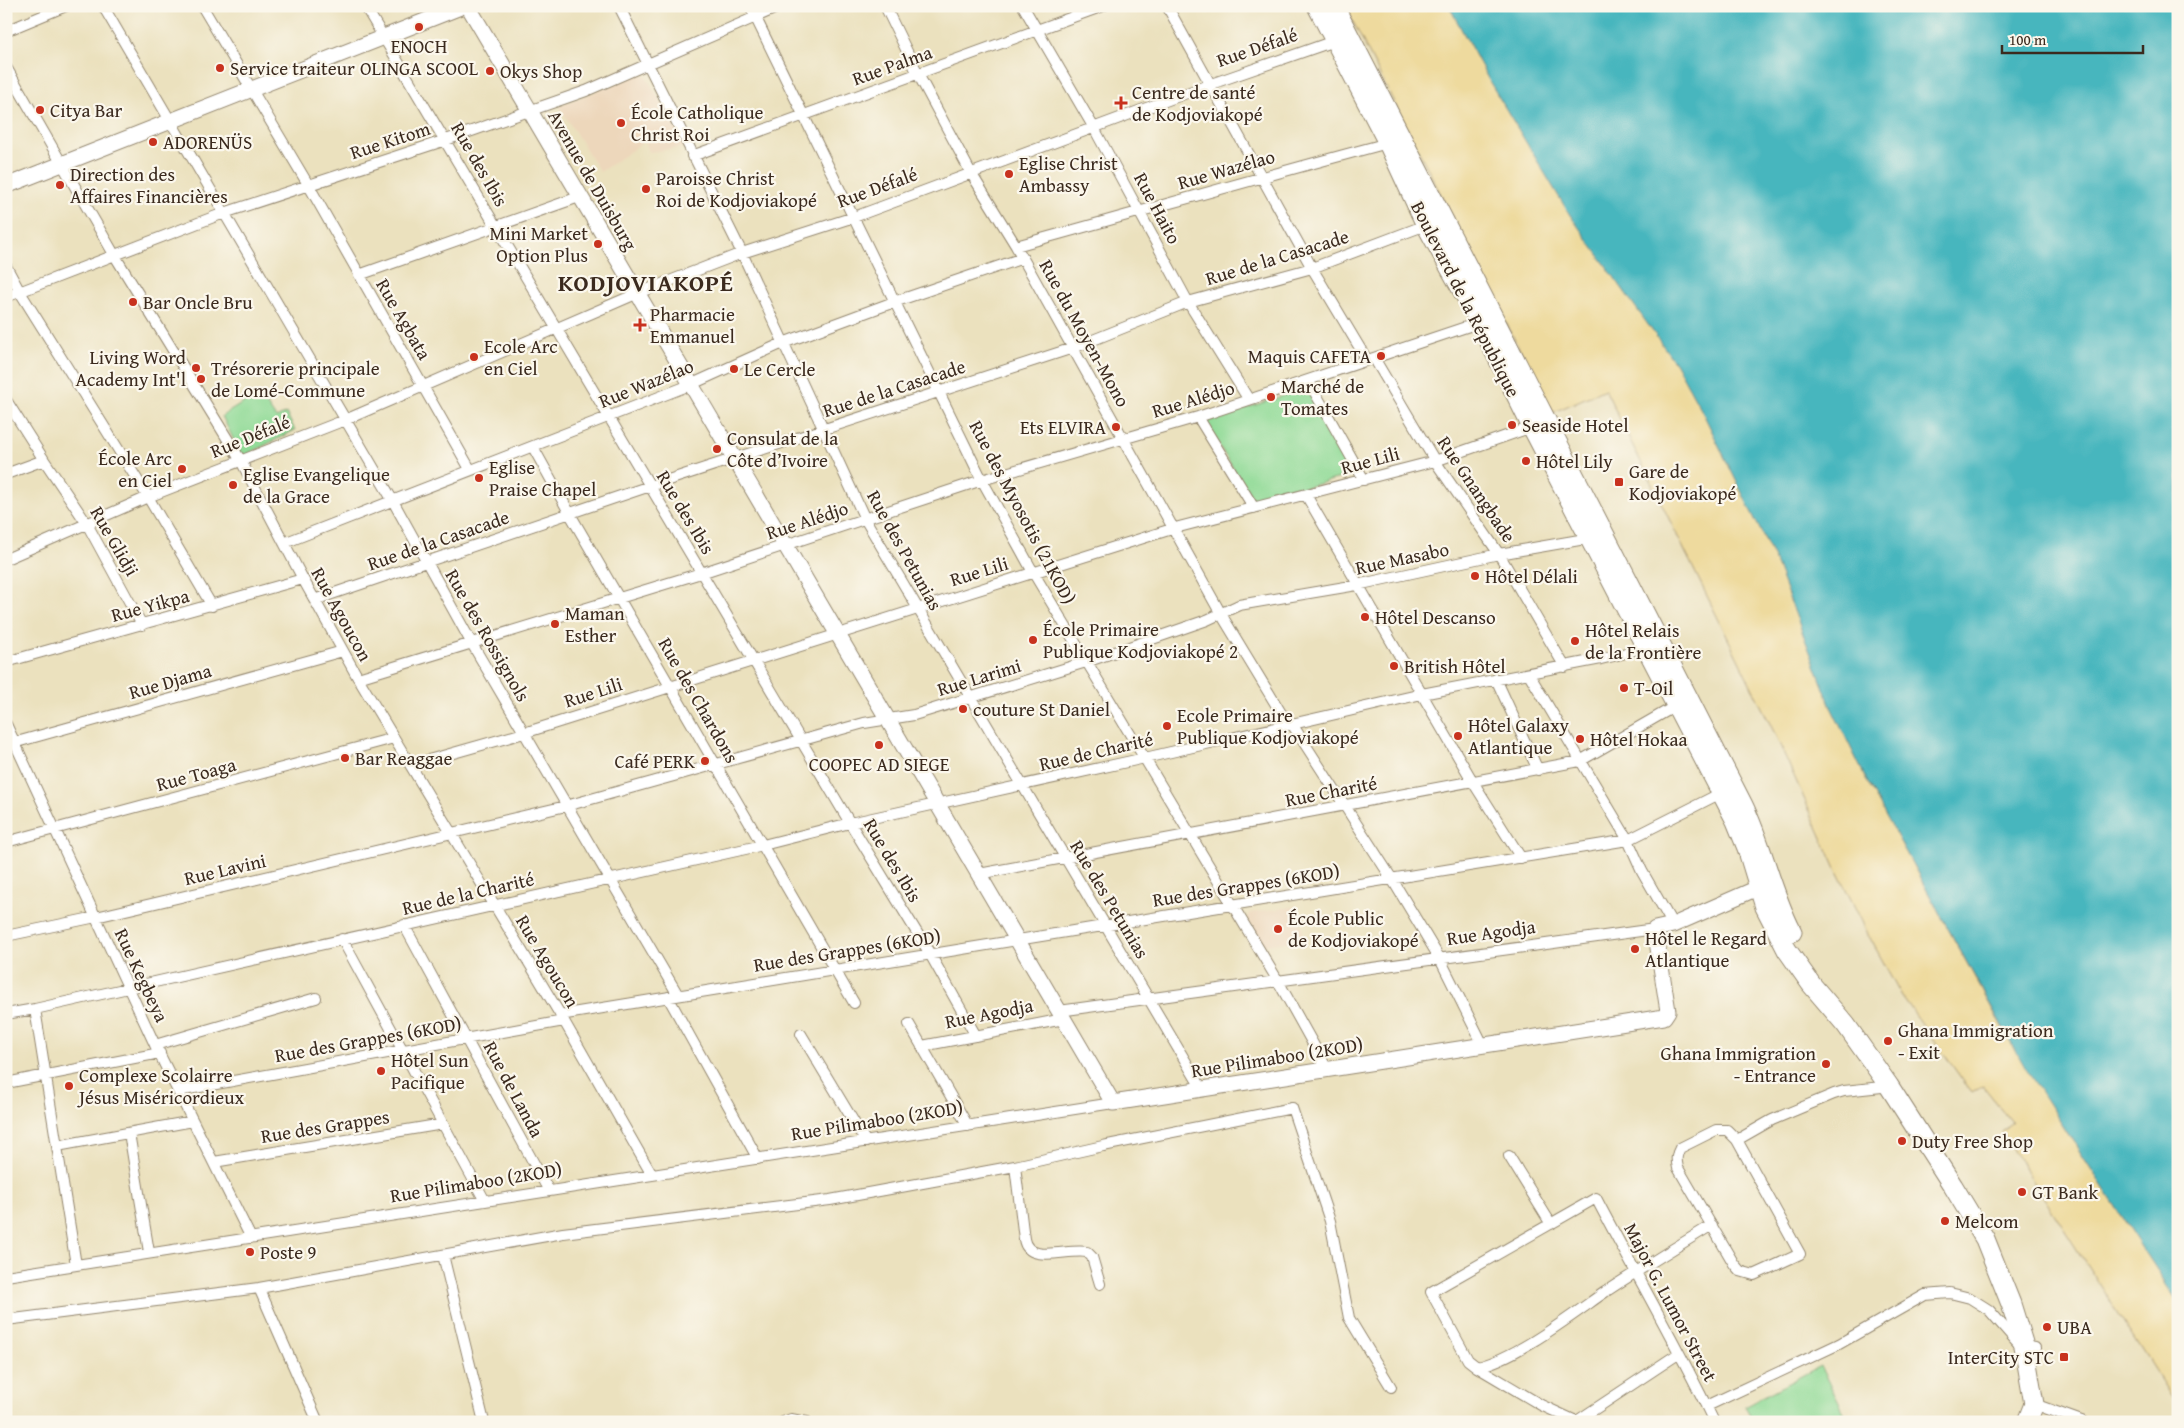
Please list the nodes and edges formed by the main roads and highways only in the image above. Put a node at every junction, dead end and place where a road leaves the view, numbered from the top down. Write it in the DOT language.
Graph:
graph roads {
  1 [pos="1317,6"];
  2 [pos="1334,6"];
  3 [pos="1343,38"];
  4 [pos="1486,320"];
  5 [pos="1651,640"];
  6 [pos="1683,702"];
  7 [pos="1765,884"];
  8 [pos="2036,1414"];
  1 -- 3 [label="highway, Boulevard de la République"];
  2 -- 3 [label="highway, Boulevard de la République"];
  3 -- 4 [label="highway, Boulevard de la République"];
  3 -- 4 [label="highway, Boulevard de la République"];
  4 -- 5 [label="highway, Boulevard de la République"];
  4 -- 5 [label="highway, Boulevard de la République"];
  5 -- 6 [label="highway, Boulevard de la République"];
  6 -- 7 [label="highway, Boulevard de la République"];
  6 -- 7 [label="highway, Boulevard de la République"];
  7 -- 8 [label="highway, Boulevard de la République"];
}
